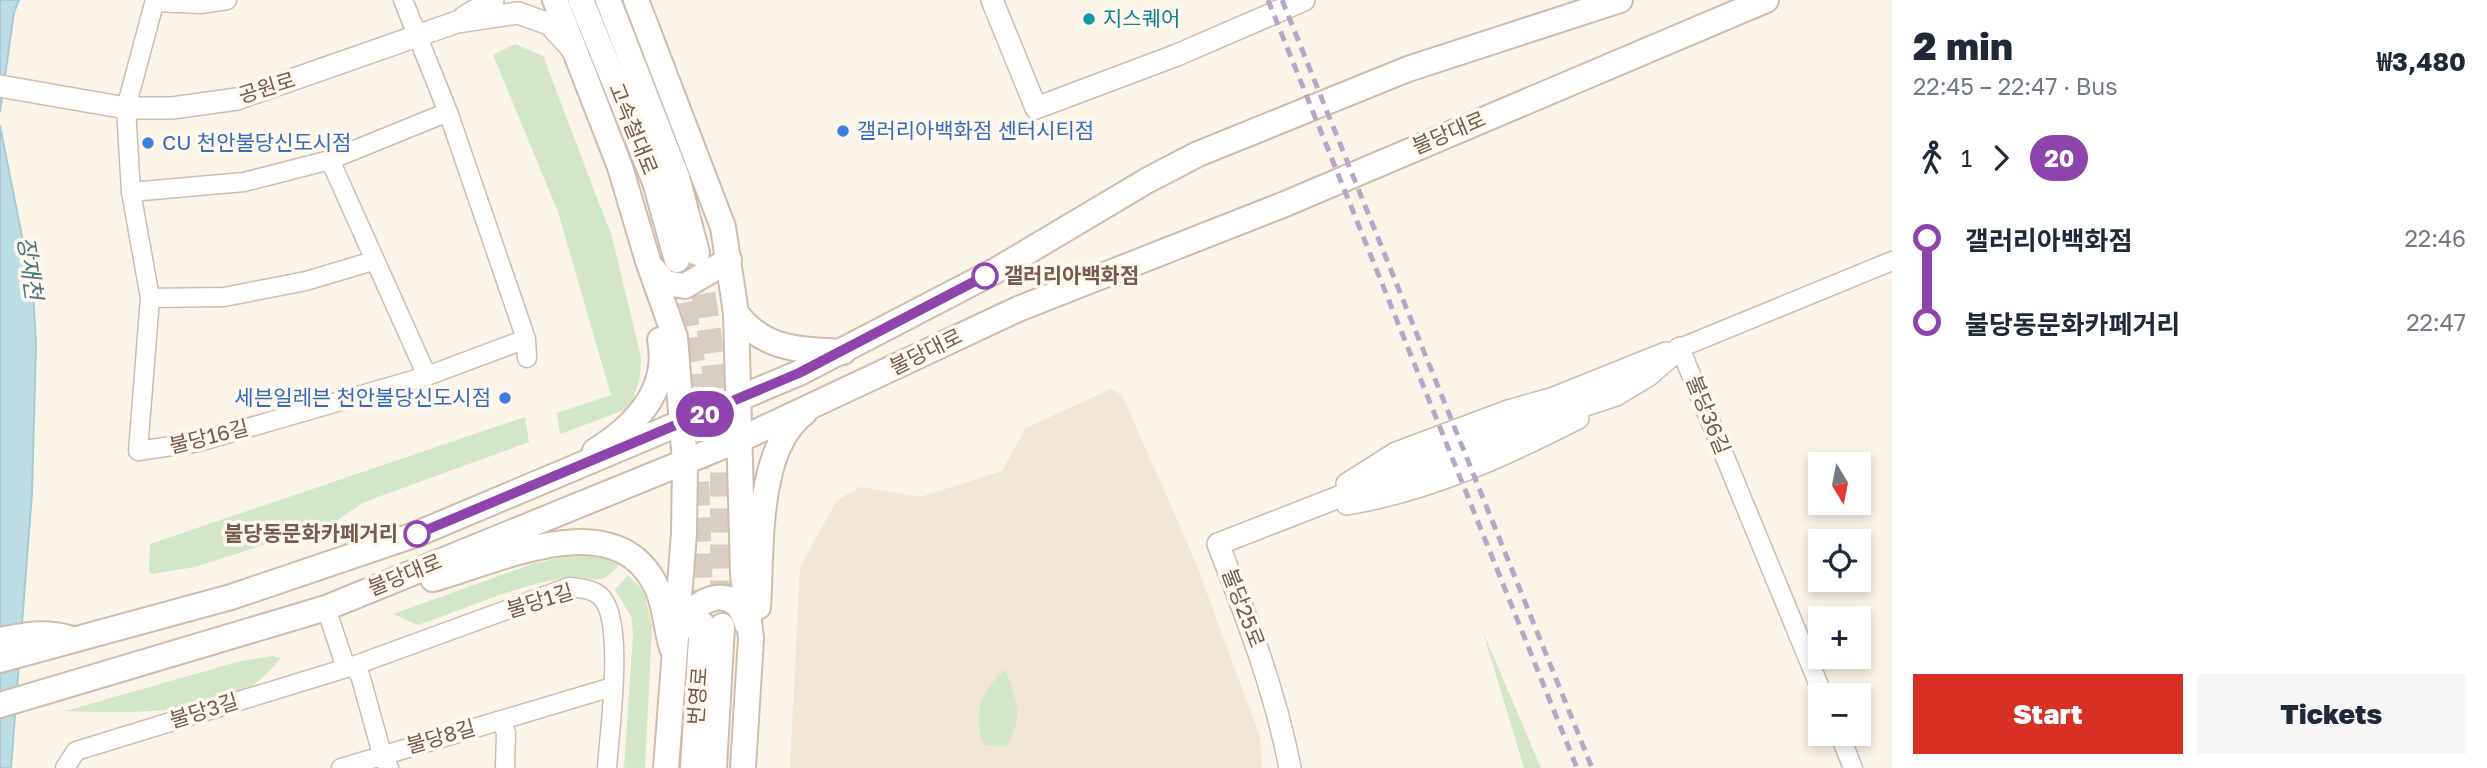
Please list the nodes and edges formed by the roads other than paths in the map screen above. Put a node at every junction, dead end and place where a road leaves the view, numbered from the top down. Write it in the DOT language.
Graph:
graph roads {
  1 [pos="227,0"];
  2 [pos="403,0"];
  3 [pos="493,0"];
  4 [pos="555,0"];
  5 [pos="581,0"];
  6 [pos="608,0"];
  7 [pos="636,0"];
  8 [pos="646,0"];
  9 [pos="992,0"];
  10 [pos="1304,0"];
  11 [pos="1620,0"];
  12 [pos="1766,0"];
  13 [pos="155,1"];
  14 [pos="457,22"];
  15 [pos="417,36"];
  16 [pos="651,36"];
  17 [pos="576,53"];
  18 [pos="0,86"];
  19 [pos="126,108"];
  20 [pos="448,113"];
  21 [pos="330,160"];
  22 [pos="131,192"];
  23 [pos="729,260"];
  24 [pos="373,261"];
  25 [pos="648,261"];
  26 [pos="1892,261"];
  27 [pos="150,298"];
  28 [pos="736,313"];
  29 [pos="526,339"];
  30 [pos="1680,348"];
  31 [pos="843,352"];
  32 [pos="527,358"];
  33 [pos="427,376"];
  34 [pos="740,400"];
  35 [pos="811,408"];
  36 [pos="683,423"];
  37 [pos="741,439"];
  38 [pos="685,462"];
  39 [pos="550,480"];
  40 [pos="1310,507"];
  41 [pos="381,585"];
  42 [pos="326,608"];
  43 [pos="678,633"];
  44 [pos="751,638"];
  45 [pos="0,640"];
  46 [pos="76,640"];
  47 [pos="675,659"];
  48 [pos="0,660"];
  49 [pos="349,667"];
  50 [pos="1818,683"];
  51 [pos="612,687"];
  52 [pos="0,705"];
  53 [pos="501,720"];
  54 [pos="1844,746"];
  55 [pos="385,761"];
  56 [pos="65,768"];
  57 [pos="341,768"];
  58 [pos="506,768"];
  59 [pos="607,768"];
  60 [pos="666,768"];
  61 [pos="693,768"];
  62 [pos="714,768"];
  63 [pos="743,768"];
  64 [pos="1290,768"];
  65 [pos="1853,768"];
  1 -- 13 [label="street"];
  2 -- 15 [label="street"];
  3 -- 14 [label="street"];
  4 -- 17 [label="main road"];
  5 -- 6 [label="main road, 고속철대로"];
  7 -- 16 [label="main road"];
  8 -- 16 [label="street"];
  9 -- 10 [label="street"];
  11 -- 31 [label="main road, 불당대로"];
  12 -- 35 [label="main road, 불당대로"];
  13 -- 19 [label="street, 불당16길"];
  14 -- 15 [label="street, 공원로"];
  14 -- 17 [label="street"];
  15 -- 19 [label="street, 공원로"];
  15 -- 20 [label="street"];
  16 -- 23 [label="main road"];
  17 -- 25 [label="main road"];
  18 -- 19 [label="street, 공원로"];
  19 -- 22 [label="street, 불당16길"];
  20 -- 21 [label="street"];
  20 -- 29 [label="street"];
  21 -- 22 [label="street"];
  21 -- 24 [label="street"];
  22 -- 27 [label="street, 불당16길"];
  23 -- 25 [label="main road"];
  23 -- 28 [label="main road"];
  24 -- 27 [label="street"];
  24 -- 33 [label="street"];
  25 -- 36 [label="main road"];
  25 -- 39 [label="main road"];
  26 -- 30 [label="street, 불당36길"];
  27 -- 33 [label="street, 불당16길"];
  28 -- 31 [label="main road"];
  28 -- 34 [label="main road"];
  29 -- 32 [label="street"];
  29 -- 33 [label="street, 불당16길"];
  30 -- 40 [label="street"];
  30 -- 40 [label="street"];
  30 -- 50 [label="street, 불당36길"];
  31 -- 34 [label="main road, 불당대로"];
  34 -- 36 [label="main road, 불당대로"];
  34 -- 37 [label="main road"];
  35 -- 37 [label="main road, 불당대로"];
  35 -- 44 [label="main road"];
  36 -- 38 [label="main road"];
  36 -- 39 [label="main road, 불당대로"];
  37 -- 38 [label="main road, 불당대로"];
  37 -- 44 [label="main road"];
  38 -- 41 [label="main road, 불당대로"];
  38 -- 43 [label="main road"];
  39 -- 46 [label="main road, 불당대로"];
  40 -- 64 [label="street, 불당25로"];
  41 -- 42 [label="main road, 불당대로"];
  41 -- 47 [label="main road"];
  42 -- 49 [label="street"];
  42 -- 52 [label="main road, 불당대로"];
  43 -- 44 [label="main road"];
  43 -- 47 [label="main road"];
  44 -- 63 [label="main road"];
  45 -- 46 [label="main road"];
  46 -- 48 [label="main road, 불당대로"];
  47 -- 60 [label="main road"];
  49 -- 51 [label="street, 불당1길"];
  49 -- 55 [label="street"];
  49 -- 56 [label="street, 불당3길"];
  51 -- 53 [label="street, 불당8길"];
  51 -- 59 [label="street, 불당1길"];
  53 -- 55 [label="street, 불당8길"];
  53 -- 58 [label="street, 불당8길"];
  54 -- 65 [label="street"];
  55 -- 57 [label="street, 불당8길"];
  61 -- 62 [label="main road, 번영로"];
}
